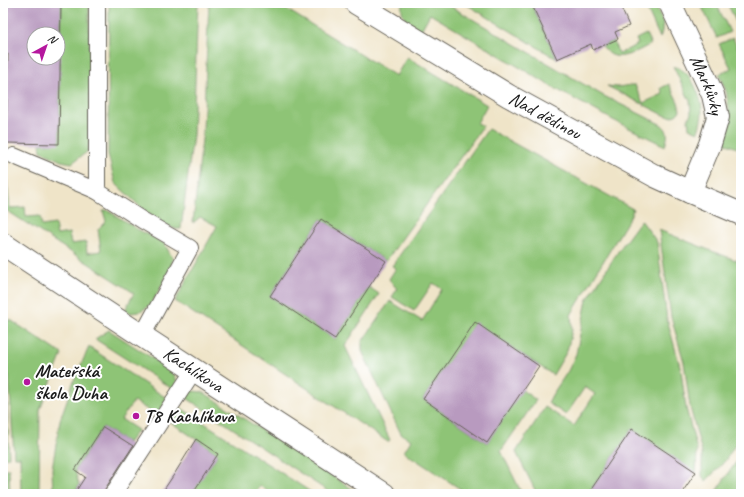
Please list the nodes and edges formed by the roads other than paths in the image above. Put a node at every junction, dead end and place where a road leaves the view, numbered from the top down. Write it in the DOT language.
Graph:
graph roads {
  1 [pos="97,3"];
  2 [pos="356,3"];
  3 [pos="670,3"];
  4 [pos="380,9"];
  5 [pos="14,156"];
  6 [pos="97,191"];
  7 [pos="690,192"];
  8 [pos="741,214"];
  9 [pos="3,244"];
  10 [pos="142,336"];
  11 [pos="194,370"];
  12 [pos="113,494"];
  13 [pos="384,494"];
  1 -- 6 [label="lane"];
  2 -- 4 [label="street, Nad dědinou"];
  3 -- 7 [label="street, Markůvky"];
  4 -- 7 [label="street, Nad dědinou"];
  5 -- 6 [label="lane"];
  6 -- 10 [label="lane"];
  7 -- 8 [label="street, Nad dědinou"];
  9 -- 10 [label="street, Kachlíkova"];
  10 -- 11 [label="street, Kachlíkova"];
  11 -- 12 [label="lane"];
  11 -- 13 [label="street, Kachlíkova"];
}
